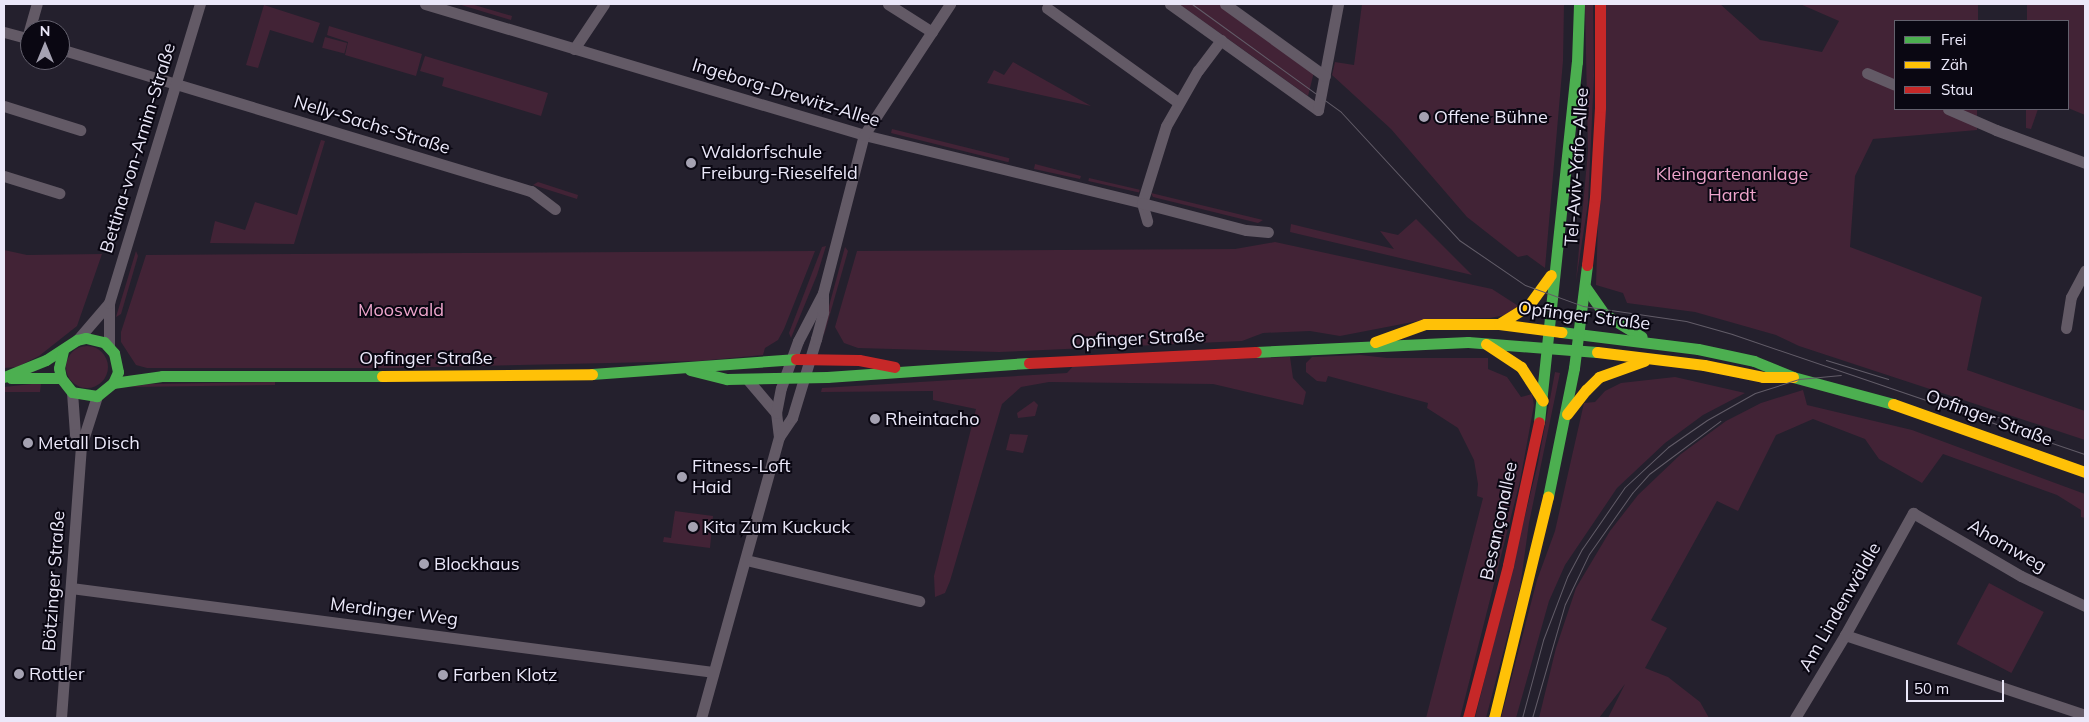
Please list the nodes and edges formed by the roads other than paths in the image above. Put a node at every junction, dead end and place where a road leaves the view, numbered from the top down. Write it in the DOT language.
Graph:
graph roads {
  1 [pos="37,4"];
  2 [pos="200,4"];
  3 [pos="425,4"];
  4 [pos="604,4"];
  5 [pos="888,4"];
  6 [pos="950,4"];
  7 [pos="1170,4"];
  8 [pos="1225,4"];
  9 [pos="1338,4"];
  10 [pos="1579,4"];
  11 [pos="1600,4"];
  12 [pos="1047,8"];
  13 [pos="33,20"];
  14 [pos="4,32"];
  15 [pos="932,32"];
  16 [pos="20,37"];
  17 [pos="1221,40"];
  18 [pos="574,49"];
  19 [pos="70,52"];
  20 [pos="1867,73"];
  21 [pos="1325,76"];
  22 [pos="174,84"];
  23 [pos="1894,85"];
  24 [pos="1178,102"];
  25 [pos="4,106"];
  26 [pos="1950,110"];
  27 [pos="80,130"];
  28 [pos="864,135"];
  29 [pos="2085,163"];
  30 [pos="4,176"];
  31 [pos="58,193"];
  32 [pos="1142,203"];
  33 [pos="555,209"];
  34 [pos="1147,221"];
  35 [pos="1268,232"];
  36 [pos="1560,244"];
  37 [pos="2085,271"];
  38 [pos="1586,288"];
  39 [pos="823,293"];
  40 [pos="109,303"];
  41 [pos="1499,324"];
  42 [pos="1552,328"];
  43 [pos="2066,328"];
  44 [pos="1579,332"];
  45 [pos="77,340"];
  46 [pos="1484,342"];
  47 [pos="1651,342"];
  48 [pos="1370,345"];
  49 [pos="109,346"];
  50 [pos="1550,347"];
  51 [pos="63,350"];
  52 [pos="1577,350"];
  53 [pos="791,358"];
  54 [pos="810,358"];
  55 [pos="1650,358"];
  56 [pos="117,361"];
  57 [pos="690,370"];
  58 [pos="907,370"];
  59 [pos="162,376"];
  60 [pos="4,377"];
  61 [pos="1793,377"];
  62 [pos="61,378"];
  63 [pos="784,378"];
  64 [pos="804,378"];
  65 [pos="747,379"];
  66 [pos="114,383"];
  67 [pos="72,392"];
  68 [pos="97,396"];
  69 [pos="1543,402"];
  70 [pos="776,413"];
  71 [pos="1567,415"];
  72 [pos="779,437"];
  73 [pos="81,446"];
  74 [pos="2085,472"];
  75 [pos="1913,513"];
  76 [pos="746,560"];
  77 [pos="71,588"];
  78 [pos="920,601"];
  79 [pos="2085,606"];
  80 [pos="1846,635"];
  81 [pos="713,672"];
  82 [pos="2085,715"];
  83 [pos="61,718"];
  84 [pos="701,718"];
  85 [pos="1468,718"];
  86 [pos="1494,718"];
  87 [pos="1795,718"];
  1 -- 13 [label="street"];
  2 -- 22 [label="street, Bettina-von-Arnim-Straße"];
  3 -- 18 [label="street, Ingeborg-Drewitz-Allee"];
  4 -- 18 [label="street"];
  5 -- 15 [label="street"];
  6 -- 15 [label="street"];
  7 -- 17 [label="street"];
  8 -- 21 [label="street"];
  9 -- 21 [label="street"];
  10 -- 36 [label="main road, Tel-Aviv-Yafo-Allee"];
  11 -- 38 [label="main road, Tel-Aviv-Yafo-Allee"];
  12 -- 24 [label="street"];
  14 -- 16 [label="street"];
  15 -- 28 [label="street"];
  17 -- 21 [label="street"];
  17 -- 24 [label="street"];
  18 -- 28 [label="street, Ingeborg-Drewitz-Allee"];
  19 -- 22 [label="street, Nelly-Sachs-Straße"];
  20 -- 23 [label="street"];
  22 -- 33 [label="street, Nelly-Sachs-Straße"];
  22 -- 40 [label="street, Bettina-von-Arnim-Straße"];
  24 -- 32 [label="street"];
  25 -- 27 [label="street"];
  26 -- 29 [label="street"];
  28 -- 32 [label="street, Ingeborg-Drewitz-Allee"];
  28 -- 39 [label="street"];
  30 -- 31 [label="street"];
  32 -- 34 [label="street"];
  32 -- 35 [label="street, Ingeborg-Drewitz-Allee"];
  36 -- 41 [label="main road"];
  36 -- 42 [label="main road, Tel-Aviv-Yafo-Allee"];
  37 -- 43 [label="street"];
  38 -- 44 [label="main road, Tel-Aviv-Yafo-Allee"];
  38 -- 47 [label="main road"];
  39 -- 53 [label="street"];
  39 -- 54 [label="street"];
  40 -- 45 [label="street, Bettina-von-Arnim-Straße"];
  40 -- 49 [label="street, Bettina-von-Arnim-Straße"];
  41 -- 42 [label="main road, Opfinger Straße"];
  41 -- 48 [label="main road, Opfinger Straße"];
  42 -- 44 [label="main road, Opfinger Straße"];
  42 -- 50 [label="main road, Besançonallee"];
  44 -- 47 [label="main road, Opfinger Straße"];
  44 -- 52 [label="main road"];
  45 -- 49 [label="main road"];
  45 -- 51 [label="main road"];
  46 -- 48 [label="main road, Opfinger Straße"];
  46 -- 50 [label="main road, Opfinger Straße"];
  46 -- 69 [label="main road"];
  47 -- 61 [label="main road, Opfinger Straße"];
  48 -- 58 [label="main road, Opfinger Straße"];
  49 -- 56 [label="main road"];
  50 -- 52 [label="main road, Opfinger Straße"];
  50 -- 69 [label="main road, Besançonallee"];
  51 -- 60 [label="main road"];
  51 -- 62 [label="main road"];
  52 -- 55 [label="main road, Opfinger Straße"];
  52 -- 71 [label="main road"];
  53 -- 54 [label="main road, Opfinger Straße"];
  53 -- 57 [label="main road, Opfinger Straße"];
  53 -- 63 [label="street"];
  54 -- 58 [label="main road, Opfinger Straße"];
  54 -- 64 [label="street"];
  55 -- 61 [label="main road, Opfinger Straße"];
  55 -- 71 [label="main road"];
  56 -- 59 [label="main road, Opfinger Straße"];
  56 -- 66 [label="main road"];
  57 -- 59 [label="main road, Opfinger Straße"];
  57 -- 65 [label="main road, Opfinger Straße"];
  58 -- 64 [label="main road, Opfinger Straße"];
  59 -- 66 [label="main road, Opfinger Straße"];
  60 -- 62 [label="main road"];
  61 -- 74 [label="main road, Opfinger Straße"];
  62 -- 67 [label="main road"];
  63 -- 64 [label="main road, Opfinger Straße"];
  63 -- 65 [label="main road, Opfinger Straße"];
  63 -- 70 [label="street"];
  64 -- 72 [label="street"];
  65 -- 70 [label="street"];
  66 -- 68 [label="main road, Opfinger Straße"];
  67 -- 68 [label="main road"];
  67 -- 73 [label="street, Bötzinger Straße"];
  68 -- 73 [label="street, Bötzinger Straße"];
  69 -- 85 [label="main road, Besançonallee"];
  70 -- 72 [label="street"];
  71 -- 86 [label="main road"];
  72 -- 76 [label="street"];
  73 -- 77 [label="street, Bötzinger Straße"];
  75 -- 79 [label="street, Ahornweg"];
  75 -- 80 [label="street, Am Lindenwäldle"];
  76 -- 78 [label="street"];
  76 -- 81 [label="street"];
  77 -- 81 [label="street, Merdinger Weg"];
  77 -- 83 [label="street, Bötzinger Straße"];
  80 -- 82 [label="street"];
  80 -- 87 [label="street, Am Lindenwäldle"];
  81 -- 84 [label="street"];
}
